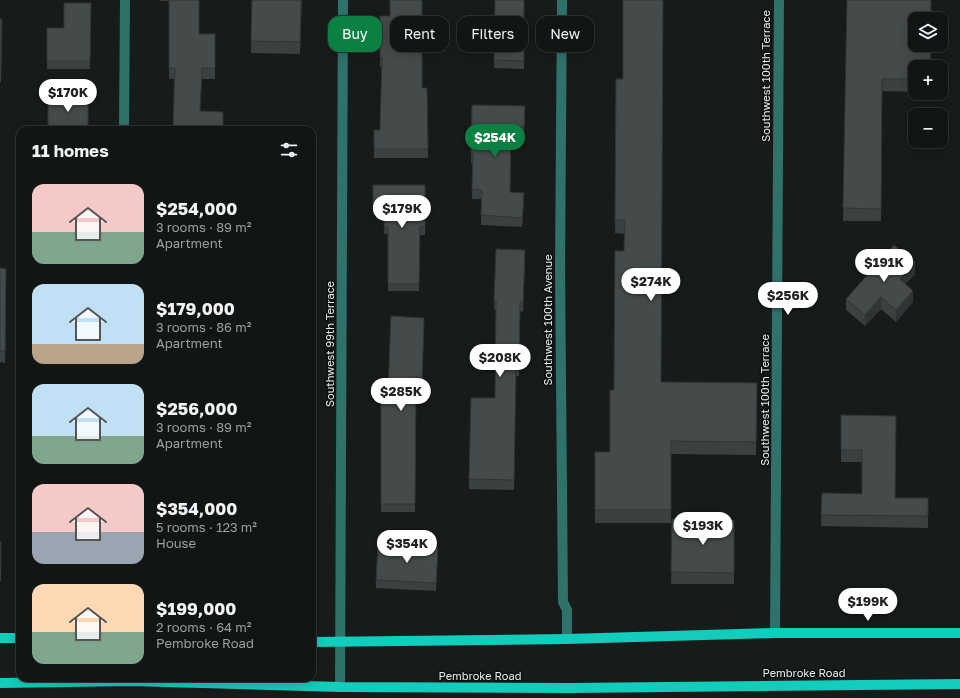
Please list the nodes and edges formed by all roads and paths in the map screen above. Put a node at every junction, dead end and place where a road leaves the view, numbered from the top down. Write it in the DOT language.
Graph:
graph roads {
  1 [pos="125,0"];
  2 [pos="343,0"];
  3 [pos="562,0"];
  4 [pos="779,0"];
  5 [pos="124,126"];
  6 [pos="776,632"];
  7 [pos="960,633"];
  8 [pos="0,638"];
  9 [pos="16,638"];
  10 [pos="567,639"];
  11 [pos="316,642"];
  12 [pos="340,643"];
  13 [pos="66,682"];
  14 [pos="166,682"];
  15 [pos="0,683"];
  16 [pos="960,684"];
  17 [pos="340,687"];
  1 -- 5 [label="street"];
  2 -- 12 [label="street, Southwest 99th Terrace"];
  3 -- 10 [label="street, Southwest 100th Avenue"];
  4 -- 6 [label="street, Southwest 100th Terrace"];
  6 -- 7 [label="main road"];
  6 -- 10 [label="main road"];
  8 -- 9 [label="main road"];
  10 -- 12 [label="main road"];
  11 -- 12 [label="main road"];
  12 -- 17 [label="street, Southwest 99th Terrace"];
  13 -- 15 [label="main road, Pembroke Road"];
  14 -- 17 [label="main road, Pembroke Road"];
  16 -- 17 [label="main road, Pembroke Road"];
}
